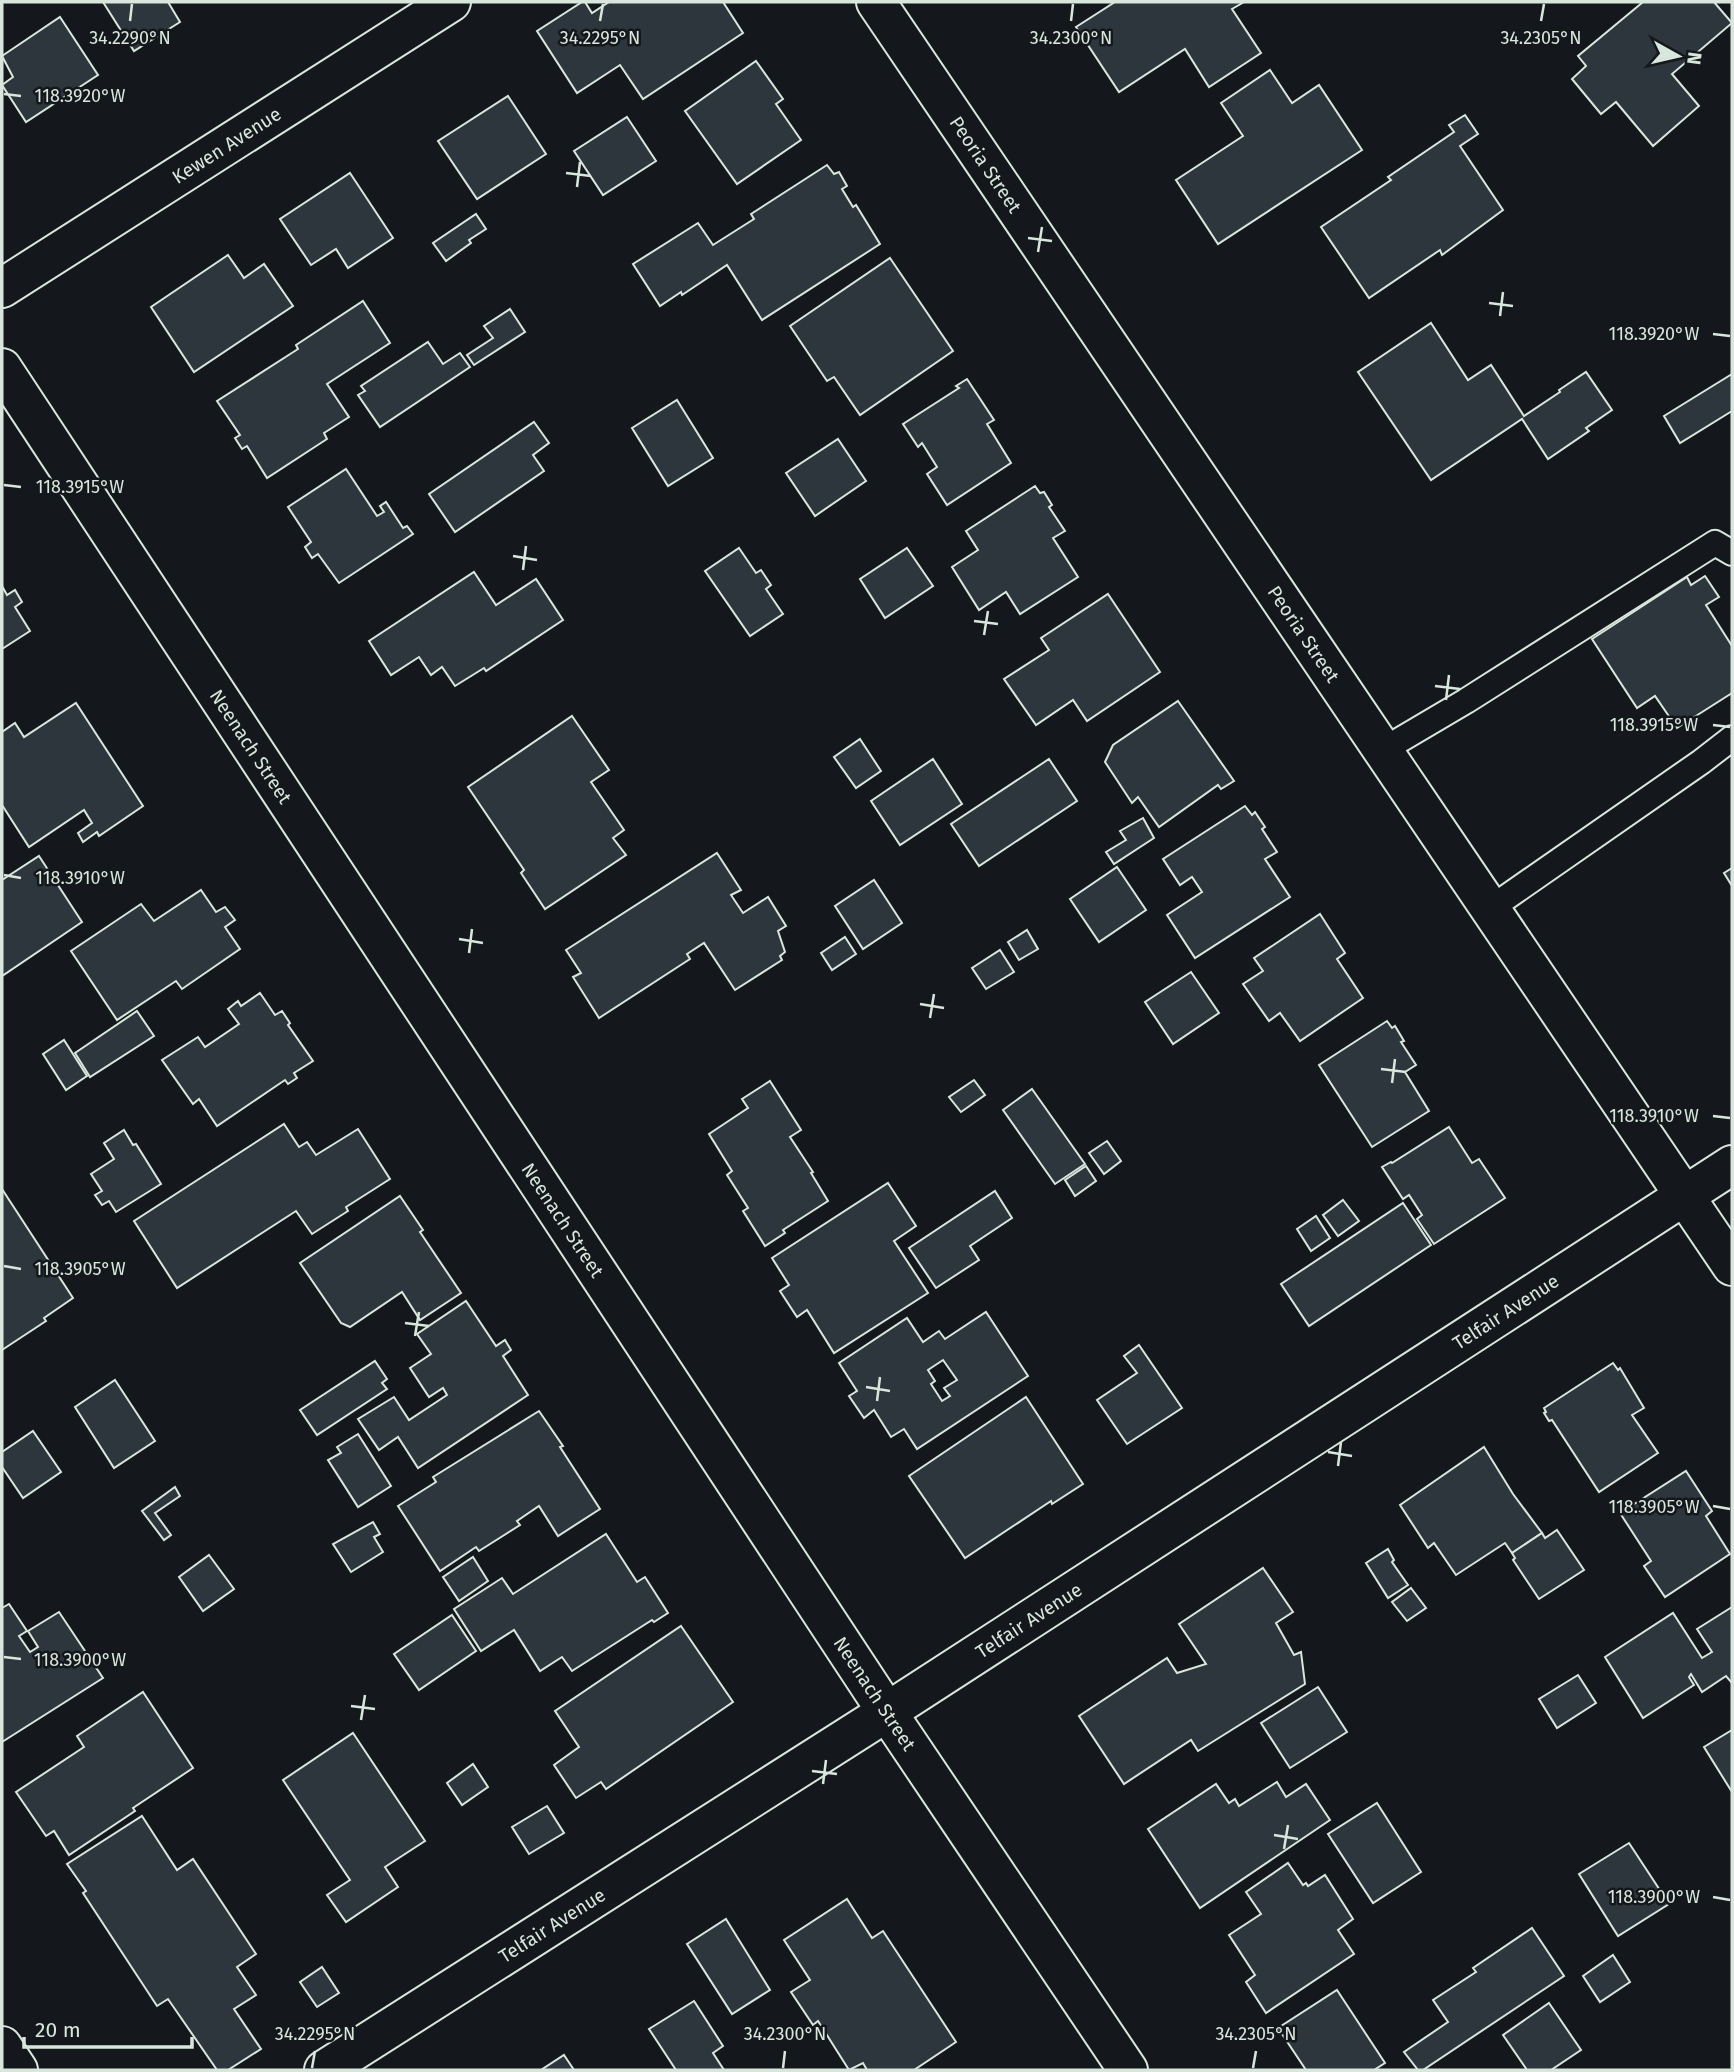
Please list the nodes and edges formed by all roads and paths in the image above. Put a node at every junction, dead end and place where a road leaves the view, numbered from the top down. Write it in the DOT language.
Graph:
graph roads {
  1 [pos="451,2"];
  2 [pos="876,2"];
  3 [pos="2,288"];
  4 [pos="2,368"];
  5 [pos="1732,553"];
  6 [pos="1732,738"];
  7 [pos="1383,750"];
  8 [pos="1491,908"];
  9 [pos="1732,1165"];
  10 [pos="1686,1195"];
  11 [pos="1732,1266"];
  12 [pos="887,1712"];
  13 [pos="2,2046"];
  14 [pos="18,2070"];
  15 [pos="324,2070"];
  16 [pos="1128,2070"];
  1 -- 3 [label="street, Kewen Avenue"];
  2 -- 7 [label="street, Peoria Street"];
  4 -- 12 [label="street, Neenach Street"];
  5 -- 7 [label="lane"];
  6 -- 8 [label="lane"];
  7 -- 8 [label="street, Peoria Street"];
  8 -- 10 [label="street, Peoria Street"];
  9 -- 10 [label="street, Telfair Avenue"];
  10 -- 11 [label="street, Peoria Street"];
  10 -- 12 [label="street, Telfair Avenue"];
  12 -- 15 [label="street, Telfair Avenue"];
  12 -- 16 [label="street, Neenach Street"];
  13 -- 14 [label="street"];
}
